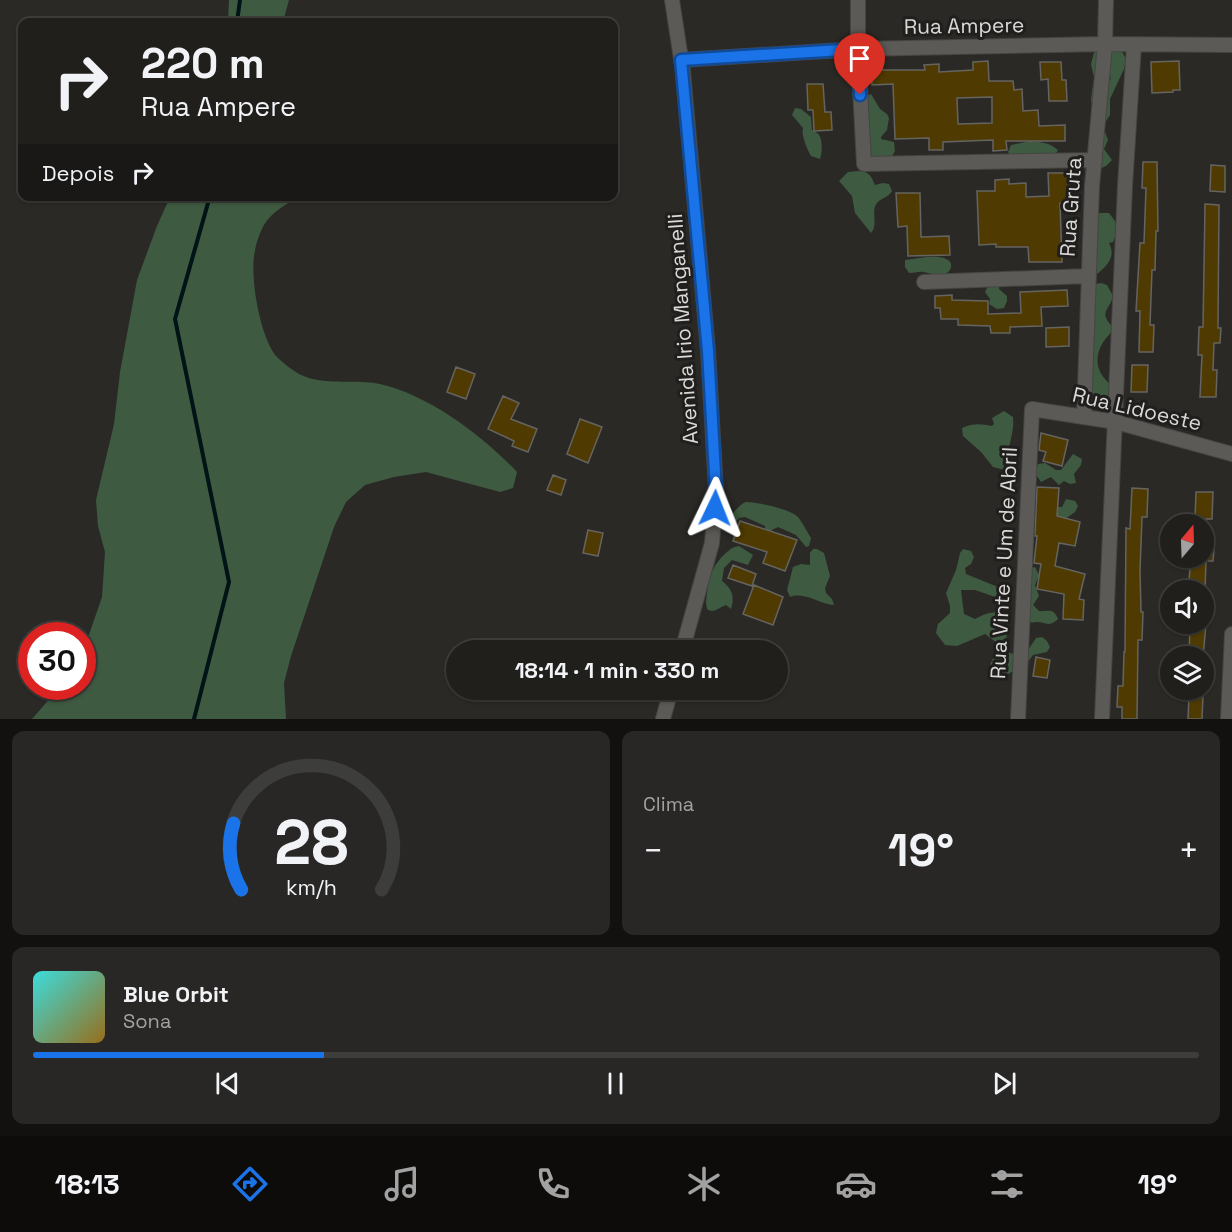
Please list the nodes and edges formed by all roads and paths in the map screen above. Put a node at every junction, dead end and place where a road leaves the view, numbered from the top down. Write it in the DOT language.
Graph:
graph roads {
  1 [pos="858,0"];
  2 [pos="1106,0"];
  3 [pos="669,1"];
  4 [pos="1105,44"];
  5 [pos="1134,45"];
  6 [pos="1232,45"];
  7 [pos="858,49"];
  8 [pos="681,60"];
  9 [pos="1095,160"];
  10 [pos="1088,276"];
  11 [pos="924,282"];
  12 [pos="1032,409"];
  13 [pos="1084,416"];
  14 [pos="1116,422"];
  15 [pos="1232,454"];
  16 [pos="1232,634"];
  17 [pos="685,640"];
  18 [pos="668,700"];
  19 [pos="663,719"];
  20 [pos="1018,719"];
  21 [pos="1102,719"];
  22 [pos="1228,719"];
  1 -- 7 [label="street"];
  2 -- 4 [label="street, Rua Gruta"];
  3 -- 8 [label="street, Avenida Irio Manganelli"];
  4 -- 5 [label="street, Rua Ampere"];
  4 -- 7 [label="street, Rua Ampere"];
  4 -- 9 [label="street, Rua Gruta"];
  5 -- 6 [label="street, Rua Ampere"];
  5 -- 14 [label="street"];
  7 -- 8 [label="street, Rua Ampere"];
  7 -- 9 [label="street"];
  8 -- 17 [label="street, Avenida Irio Manganelli"];
  9 -- 10 [label="street, Rua Gruta"];
  10 -- 11 [label="street"];
  10 -- 13 [label="street, Rua Gruta"];
  12 -- 13 [label="street, Rua Lidoeste"];
  12 -- 20 [label="street, Rua Vinte e Um de Abril"];
  13 -- 14 [label="street, Rua Lidoeste"];
  14 -- 15 [label="street, Rua Lidoeste"];
  14 -- 21 [label="street"];
  16 -- 22 [label="street"];
  18 -- 19 [label="street"];
}
